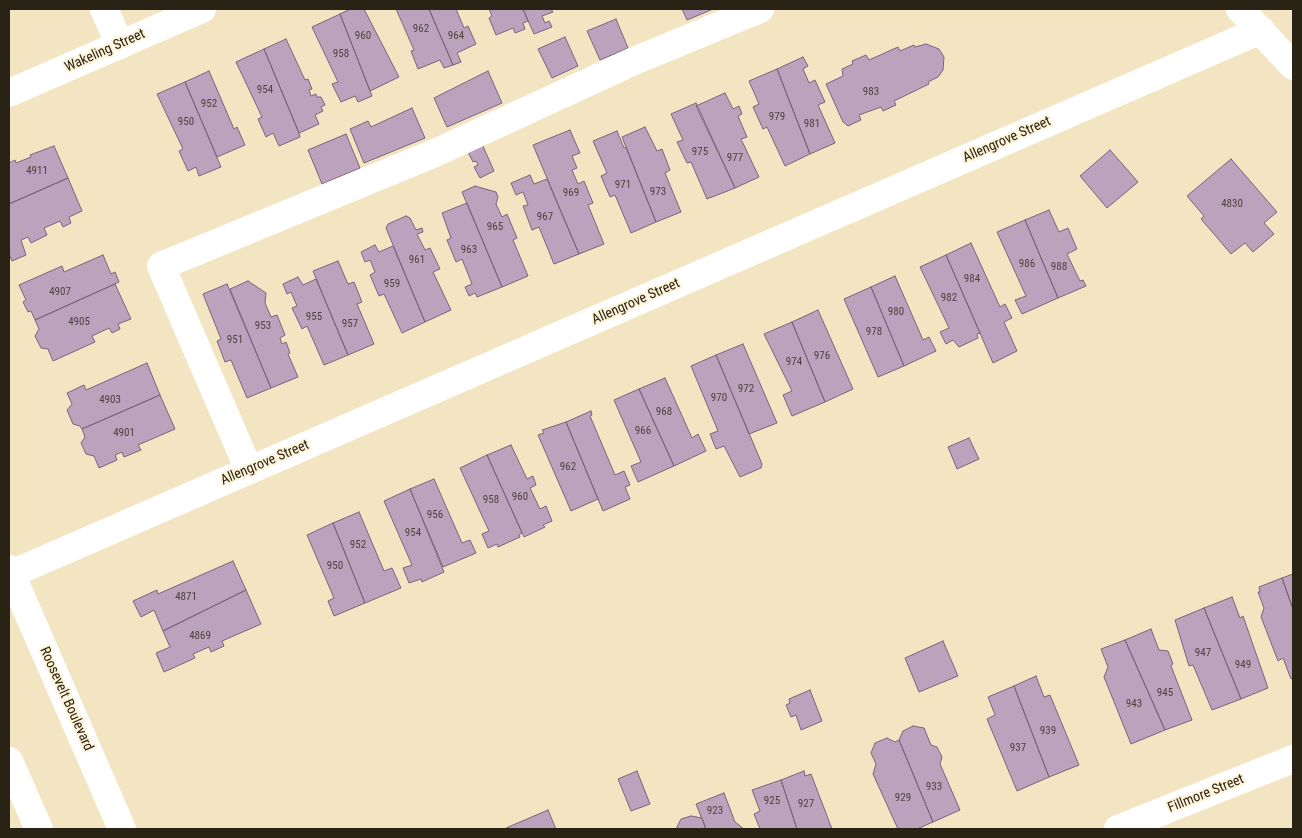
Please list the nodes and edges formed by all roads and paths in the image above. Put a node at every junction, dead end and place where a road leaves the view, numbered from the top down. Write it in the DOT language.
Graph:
graph roads {
  1 [pos="104,9"];
  2 [pos="202,9"];
  3 [pos="760,9"];
  4 [pos="1240,9"];
  5 [pos="1261,30"];
  6 [pos="120,44"];
  7 [pos="1293,66"];
  8 [pos="9,93"];
  9 [pos="249,470"];
  10 [pos="10,572"];
  11 [pos="1293,759"];
  12 [pos="9,761"];
  13 [pos="39,829"];
  14 [pos="122,829"];
  15 [pos="1118,829"];
  1 -- 6 [label="main road"];
  2 -- 6 [label="main road, Wakeling Street"];
  3 -- 9 [label="main road"];
  4 -- 5 [label="main road"];
  5 -- 7 [label="main road"];
  5 -- 9 [label="main road, Allengrove Street"];
  6 -- 8 [label="main road, Wakeling Street"];
  9 -- 10 [label="main road, Allengrove Street"];
  10 -- 14 [label="main road, Roosevelt Boulevard"];
  11 -- 15 [label="main road, Fillmore Street"];
  12 -- 13 [label="main road"];
}
